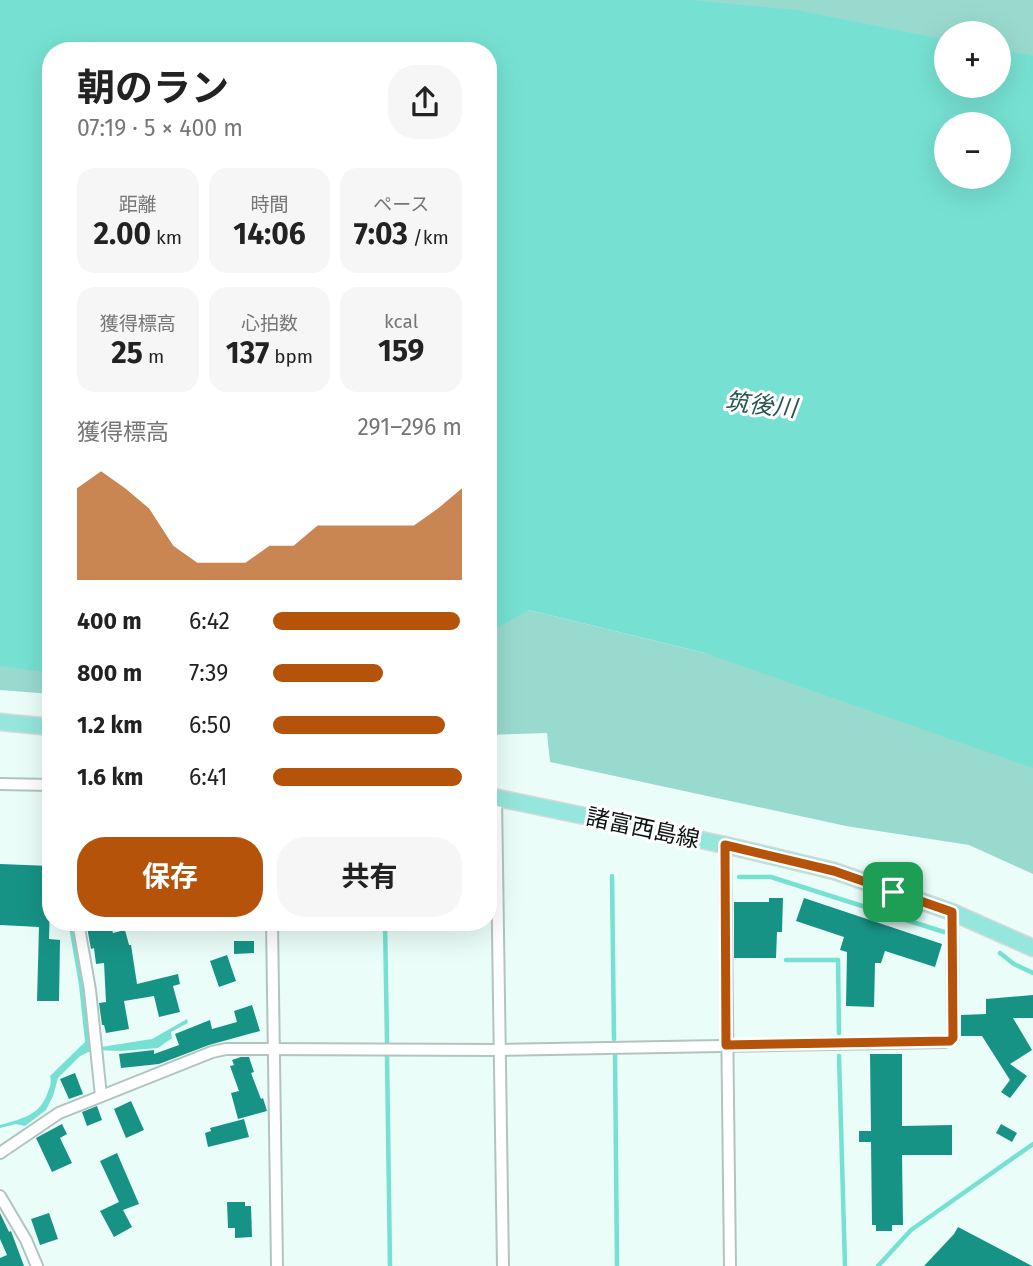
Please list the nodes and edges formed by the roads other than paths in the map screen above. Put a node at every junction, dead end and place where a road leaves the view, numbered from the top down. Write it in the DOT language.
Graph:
graph roads {
  1 [pos="0,722"];
  2 [pos="42,725"];
  3 [pos="0,784"];
  4 [pos="42,785"];
  5 [pos="497,798"];
  6 [pos="725,845"];
  7 [pos="952,912"];
  8 [pos="80,931"];
  9 [pos="272,931"];
  10 [pos="496,931"];
  11 [pos="1033,948"];
  12 [pos="726,1045"];
  13 [pos="273,1050"];
  14 [pos="500,1050"];
  15 [pos="101,1096"];
  16 [pos="0,1153"];
  17 [pos="0,1196"];
  18 [pos="37,1266"];
  19 [pos="277,1266"];
  20 [pos="503,1266"];
  21 [pos="730,1266"];
  1 -- 2 [label="main road"];
  3 -- 4 [label="street"];
  5 -- 6 [label="main road, 諸富西島線"];
  6 -- 7 [label="main road, 諸富西島線"];
  6 -- 12 [label="street"];
  7 -- 11 [label="main road, 諸富西島線"];
  7 -- 12 [label="street"];
  8 -- 15 [label="street"];
  9 -- 13 [label="street"];
  10 -- 14 [label="street"];
  12 -- 14 [label="street"];
  12 -- 21 [label="street"];
  13 -- 14 [label="street"];
  13 -- 15 [label="street"];
  13 -- 19 [label="street"];
  14 -- 20 [label="street"];
  15 -- 16 [label="street"];
  17 -- 18 [label="street"];
}
